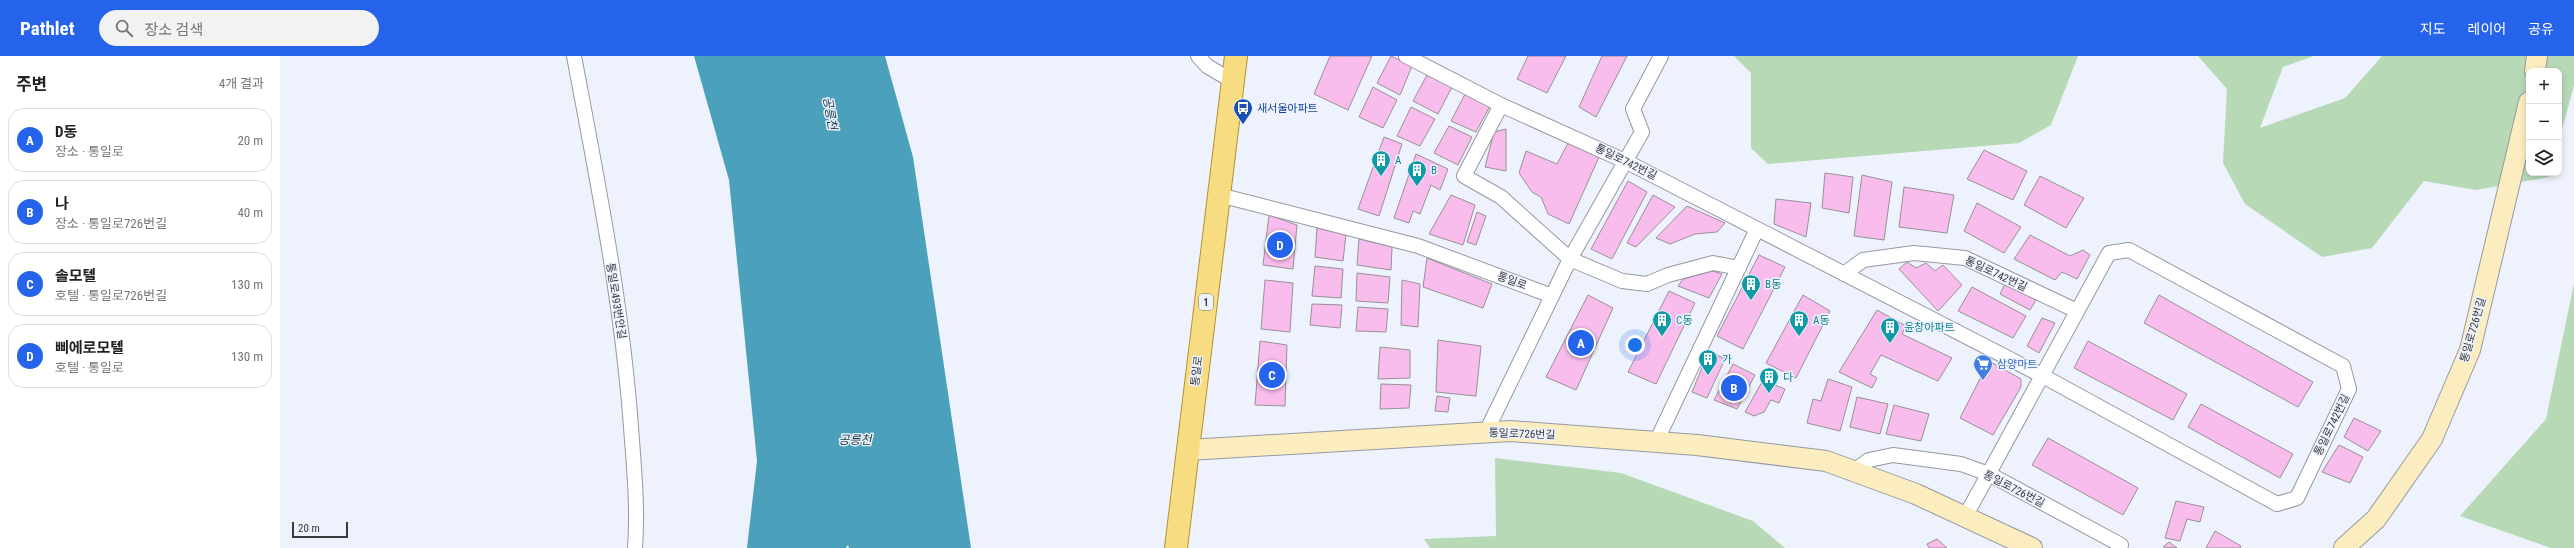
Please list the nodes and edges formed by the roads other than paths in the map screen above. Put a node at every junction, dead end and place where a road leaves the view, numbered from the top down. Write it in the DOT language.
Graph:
graph roads {
  1 [pos="574,56"];
  2 [pos="1198,56"];
  3 [pos="1236,56"];
  4 [pos="1406,56"];
  5 [pos="1661,56"];
  6 [pos="2537,56"];
  7 [pos="2535,68"];
  8 [pos="1234,82"];
  9 [pos="2529,104"];
  10 [pos="1501,105"];
  11 [pos="1627,162"];
  12 [pos="1219,195"];
  13 [pos="1757,229"];
  14 [pos="1570,259"];
  15 [pos="1739,268"];
  16 [pos="1844,274"];
  17 [pos="1552,296"];
  18 [pos="2077,311"];
  19 [pos="2041,375"];
  20 [pos="1486,432"];
  21 [pos="1656,442"];
  22 [pos="1188,450"];
  23 [pos="1854,471"];
  24 [pos="1989,474"];
  25 [pos="1965,517"];
  26 [pos="2121,545"];
  27 [pos="635,548"];
  28 [pos="1176,548"];
  29 [pos="2032,548"];
  30 [pos="2344,548"];
  1 -- 27 [label="street, 통일로493번안길"];
  2 -- 8 [label="street"];
  3 -- 8 [label="main road, 통일로 / 1"];
  4 -- 10 [label="street, 통일로742번길"];
  5 -- 11 [label="street"];
  6 -- 7 [label="street"];
  8 -- 12 [label="main road, 통일로 / 1"];
  9 -- 30 [label="street, 통일로726번길"];
  10 -- 11 [label="street, 통일로742번길"];
  10 -- 14 [label="street"];
  11 -- 13 [label="street, 통일로742번길"];
  11 -- 14 [label="street"];
  12 -- 17 [label="street, 통일로"];
  12 -- 22 [label="main road, 통일로 / 1"];
  13 -- 15 [label="street"];
  13 -- 16 [label="street, 통일로742번길"];
  14 -- 15 [label="street"];
  14 -- 17 [label="street"];
  15 -- 21 [label="street"];
  16 -- 18 [label="street, 통일로742번길"];
  16 -- 19 [label="street, 통일로742번길"];
  17 -- 20 [label="street"];
  18 -- 19 [label="street, 통일로742번길"];
  18 -- 19 [label="street, 통일로742번길"];
  19 -- 24 [label="street"];
  20 -- 21 [label="street, 통일로726번길"];
  20 -- 22 [label="street, 통일로726번길"];
  21 -- 23 [label="street, 통일로726번길"];
  22 -- 28 [label="main road, 통일로 / 1"];
  23 -- 24 [label="street, 통일로726번길"];
  23 -- 25 [label="street, 통일로726번길"];
  24 -- 25 [label="street"];
  24 -- 26 [label="street, 통일로726번길"];
  25 -- 29 [label="street, 통일로726번길"];
}
